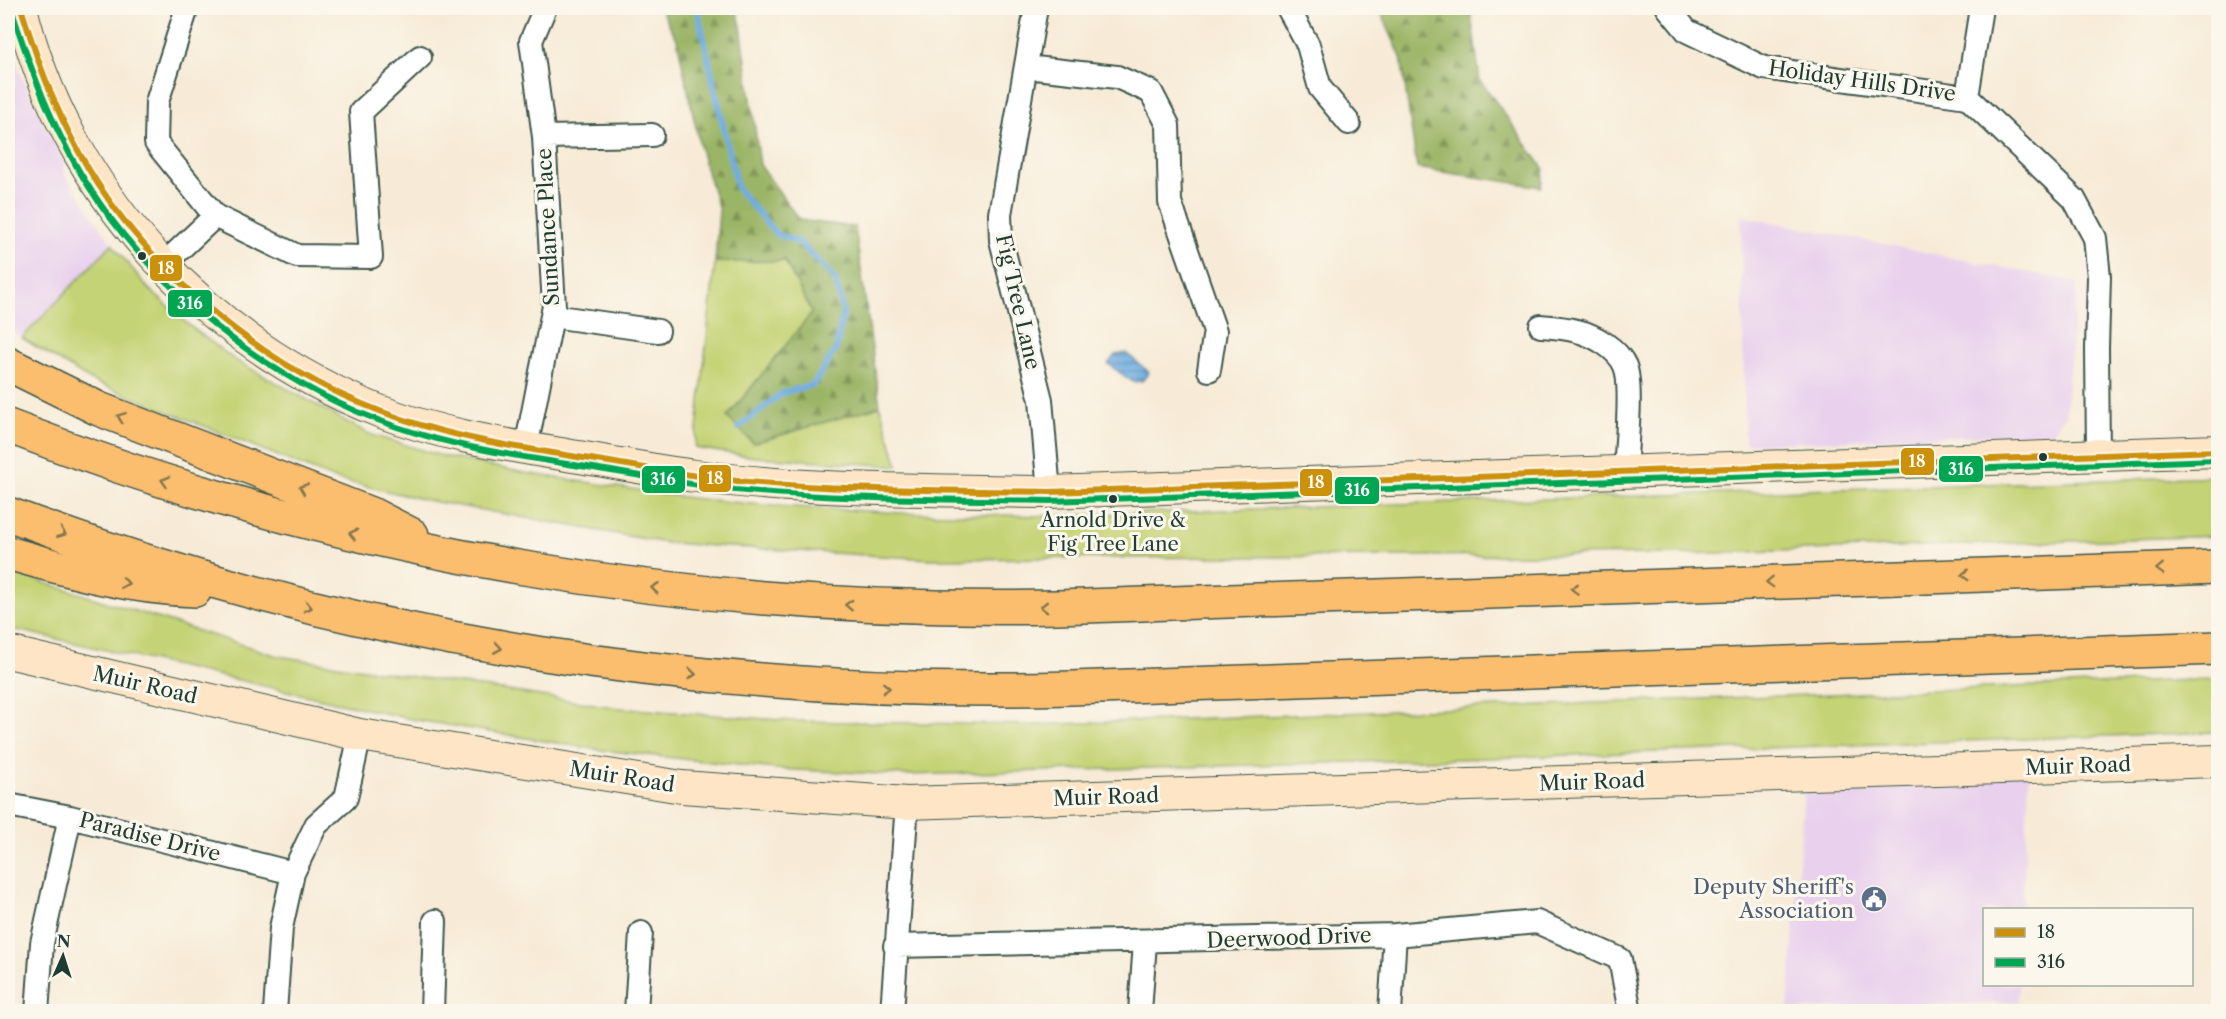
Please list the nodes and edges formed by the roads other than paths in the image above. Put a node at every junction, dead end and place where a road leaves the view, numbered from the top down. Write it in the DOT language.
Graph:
graph roads {
  1 [pos="21,8"];
  2 [pos="187,8"];
  3 [pos="545,8"];
  4 [pos="1036,8"];
  5 [pos="1288,8"];
  6 [pos="1668,8"];
  7 [pos="1981,8"];
  8 [pos="420,57"];
  9 [pos="1026,67"];
  10 [pos="1967,97"];
  11 [pos="1349,123"];
  12 [pos="652,135"];
  13 [pos="544,137"];
  14 [pos="215,216"];
  15 [pos="162,266"];
  16 [pos="552,316"];
  17 [pos="1540,326"];
  18 [pos="658,331"];
  19 [pos="8,364"];
  20 [pos="1209,370"];
  21 [pos="8,426"];
  22 [pos="526,448"];
  23 [pos="2218,451"];
  24 [pos="2098,455"];
  25 [pos="1625,472"];
  26 [pos="1049,492"];
  27 [pos="8,513"];
  28 [pos="8,553"];
  29 [pos="451,555"];
  30 [pos="2218,567"];
  31 [pos="251,592"];
  32 [pos="2218,648"];
  33 [pos="8,652"];
  34 [pos="360,735"];
  35 [pos="2218,761"];
  36 [pos="907,803"];
  37 [pos="8,805"];
  38 [pos="70,817"];
  39 [pos="293,873"];
  40 [pos="435,921"];
  41 [pos="641,933"];
  42 [pos="1395,935"];
  43 [pos="1145,942"];
  44 [pos="895,946"];
  45 [pos="37,1011"];
  46 [pos="275,1011"];
  47 [pos="432,1011"];
  48 [pos="636,1011"];
  49 [pos="892,1011"];
  50 [pos="1140,1011"];
  51 [pos="1390,1011"];
  52 [pos="1630,1011"];
  1 -- 15 [label="street"];
  2 -- 14 [label="street"];
  3 -- 13 [label="street, Sundance Place"];
  4 -- 9 [label="street, Fig Tree Lane"];
  5 -- 11 [label="street"];
  6 -- 10 [label="street, Holiday Hills Drive"];
  7 -- 10 [label="street, Holiday Hills Drive"];
  8 -- 14 [label="street"];
  9 -- 20 [label="street"];
  9 -- 26 [label="street, Fig Tree Lane"];
  10 -- 24 [label="street, Holiday Hills Drive"];
  12 -- 13 [label="street"];
  13 -- 16 [label="street, Sundance Place"];
  14 -- 15 [label="street"];
  15 -- 22 [label="street"];
  16 -- 18 [label="street"];
  16 -- 22 [label="street, Sundance Place"];
  17 -- 25 [label="street"];
  29 -- 19 [label="highway, one-way"];
  29 -- 21 [label="highway, one-way"];
  22 -- 26 [label="street"];
  23 -- 24 [label="street"];
  24 -- 25 [label="street"];
  25 -- 26 [label="street"];
  27 -- 31 [label="highway, one-way"];
  28 -- 31 [label="highway, one-way"];
  30 -- 29 [label="highway, one-way"];
  31 -- 32 [label="highway, one-way"];
  33 -- 34 [label="street, Muir Road"];
  34 -- 36 [label="street, Muir Road"];
  34 -- 39 [label="street"];
  35 -- 36 [label="street, Muir Road"];
  36 -- 44 [label="street"];
  37 -- 38 [label="street, Paradise Drive"];
  38 -- 39 [label="street, Paradise Drive"];
  38 -- 45 [label="street"];
  39 -- 46 [label="street"];
  40 -- 47 [label="street"];
  41 -- 48 [label="street"];
  42 -- 43 [label="street, Deerwood Drive"];
  42 -- 51 [label="street"];
  42 -- 52 [label="street, Deerwood Drive"];
  43 -- 44 [label="street, Deerwood Drive"];
  43 -- 50 [label="street"];
  44 -- 49 [label="street"];
}
